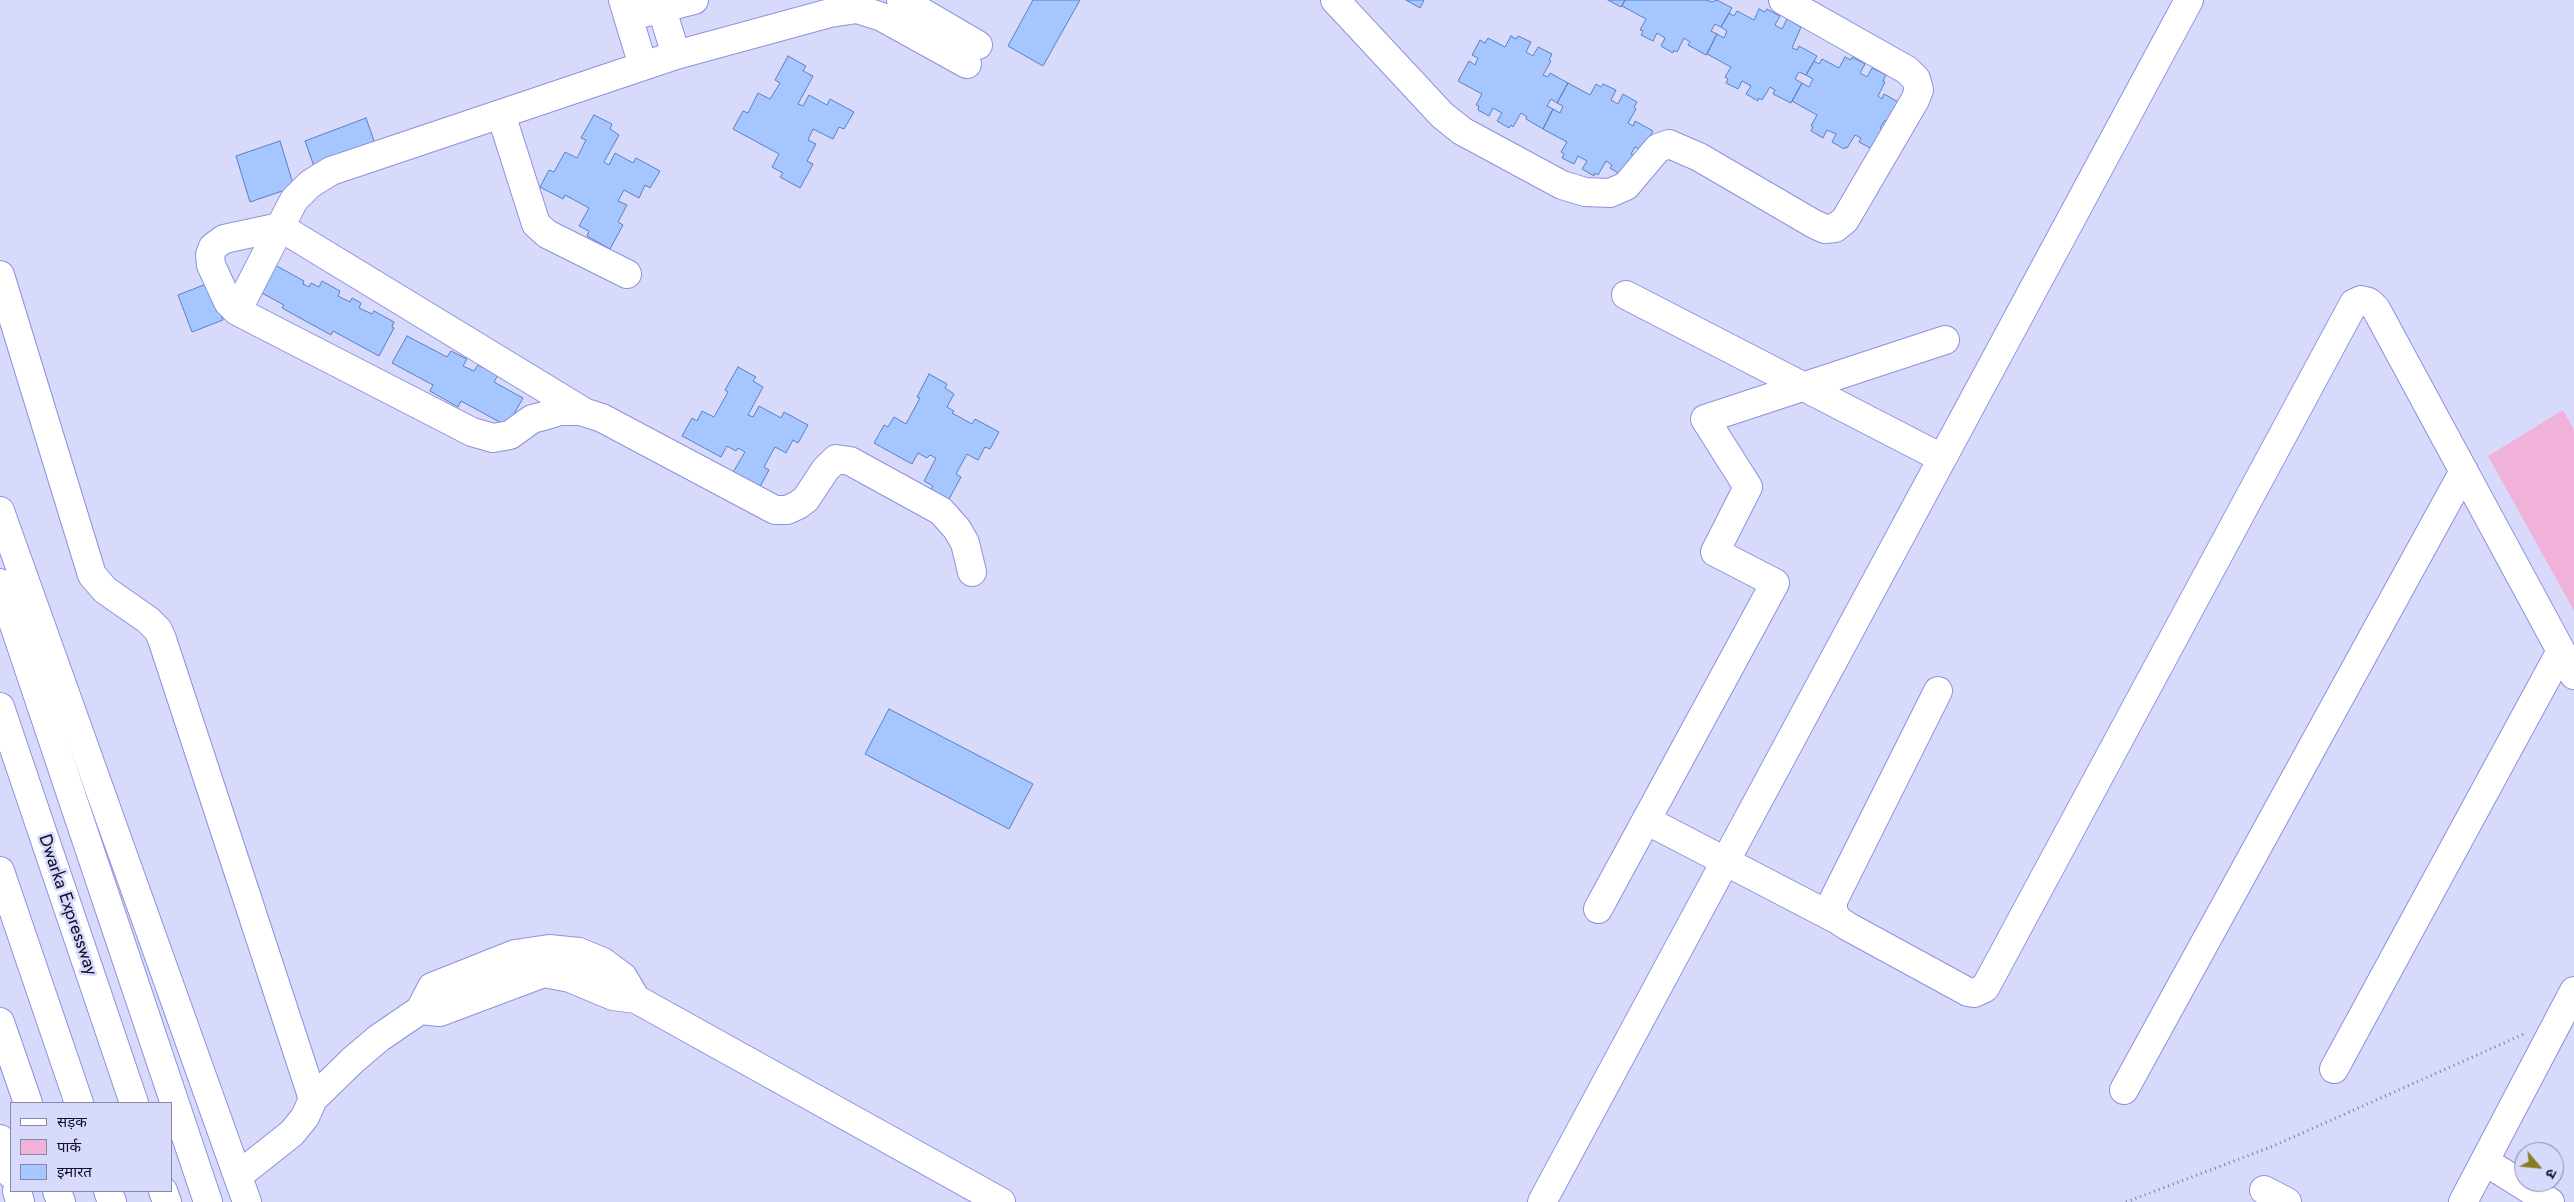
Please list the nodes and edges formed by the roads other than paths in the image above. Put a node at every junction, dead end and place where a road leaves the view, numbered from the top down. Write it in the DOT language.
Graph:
graph roads {
  1 [pos="694,0"];
  2 [pos="901,0"];
  3 [pos="1335,0"];
  4 [pos="1783,0"];
  5 [pos="2188,0"];
  6 [pos="660,5"];
  7 [pos="625,8"];
  8 [pos="676,55"];
  9 [pos="643,66"];
  10 [pos="501,114"];
  11 [pos="280,227"];
  12 [pos="628,274"];
  13 [pos="0,275"];
  14 [pos="1626,295"];
  15 [pos="237,311"];
  16 [pos="1945,340"];
  17 [pos="1804,386"];
  18 [pos="587,414"];
  19 [pos="1932,453"];
  20 [pos="2464,471"];
  21 [pos="0,512"];
  22 [pos="972,572"];
  23 [pos="0,583"];
  24 [pos="2561,651"];
  25 [pos="2574,676"];
  26 [pos="1938,691"];
  27 [pos="0,707"];
  28 [pos="1646,820"];
  29 [pos="1725,862"];
  30 [pos="0,871"];
  31 [pos="1598,909"];
  32 [pos="1838,920"];
  33 [pos="2574,991"];
  34 [pos="2566,1017"];
  35 [pos="0,1022"];
  36 [pos="2334,1069"];
  37 [pos="2124,1090"];
  38 [pos="313,1099"];
  39 [pos="28,1102"];
  40 [pos="79,1102"];
  41 [pos="134,1102"];
  42 [pos="0,1139"];
  43 [pos="2486,1162"];
  44 [pos="10,1171"];
  45 [pos="239,1175"];
  46 [pos="208,1202"];
  47 [pos="247,1202"];
  48 [pos="1001,1202"];
  49 [pos="1542,1202"];
  50 [pos="2463,1202"];
  51 [pos="2550,1202"];
  1 -- 6 [label="main road"];
  2 -- 8 [label="main road"];
  3 -- 4 [label="main road"];
  5 -- 29 [label="main road"];
  6 -- 7 [label="main road"];
  6 -- 8 [label="main road"];
  7 -- 9 [label="main road"];
  8 -- 9 [label="main road"];
  9 -- 10 [label="main road"];
  10 -- 11 [label="main road"];
  10 -- 12 [label="main road"];
  11 -- 15 [label="main road"];
  11 -- 15 [label="main road"];
  11 -- 18 [label="main road"];
  13 -- 38 [label="main road"];
  14 -- 17 [label="main road"];
  15 -- 18 [label="main road"];
  16 -- 17 [label="main road"];
  17 -- 19 [label="main road"];
  17 -- 28 [label="main road"];
  18 -- 22 [label="main road"];
  20 -- 24 [label="main road"];
  20 -- 32 [label="main road"];
  20 -- 37 [label="main road"];
  21 -- 45 [label="main road"];
  23 -- 46 [label="main road"];
  24 -- 25 [label="main road"];
  24 -- 36 [label="main road"];
  26 -- 32 [label="main road"];
  27 -- 41 [label="main road, Dwarka Expressway"];
  28 -- 29 [label="main road"];
  28 -- 31 [label="main road"];
  29 -- 32 [label="main road"];
  29 -- 49 [label="main road"];
  30 -- 40 [label="main road"];
  33 -- 34 [label="main road"];
  34 -- 43 [label="main road"];
  35 -- 39 [label="main road"];
  38 -- 45 [label="main road"];
  38 -- 48 [label="main road"];
  42 -- 44 [label="main road"];
  43 -- 50 [label="main road"];
  43 -- 51 [label="main road"];
  45 -- 47 [label="main road"];
}
